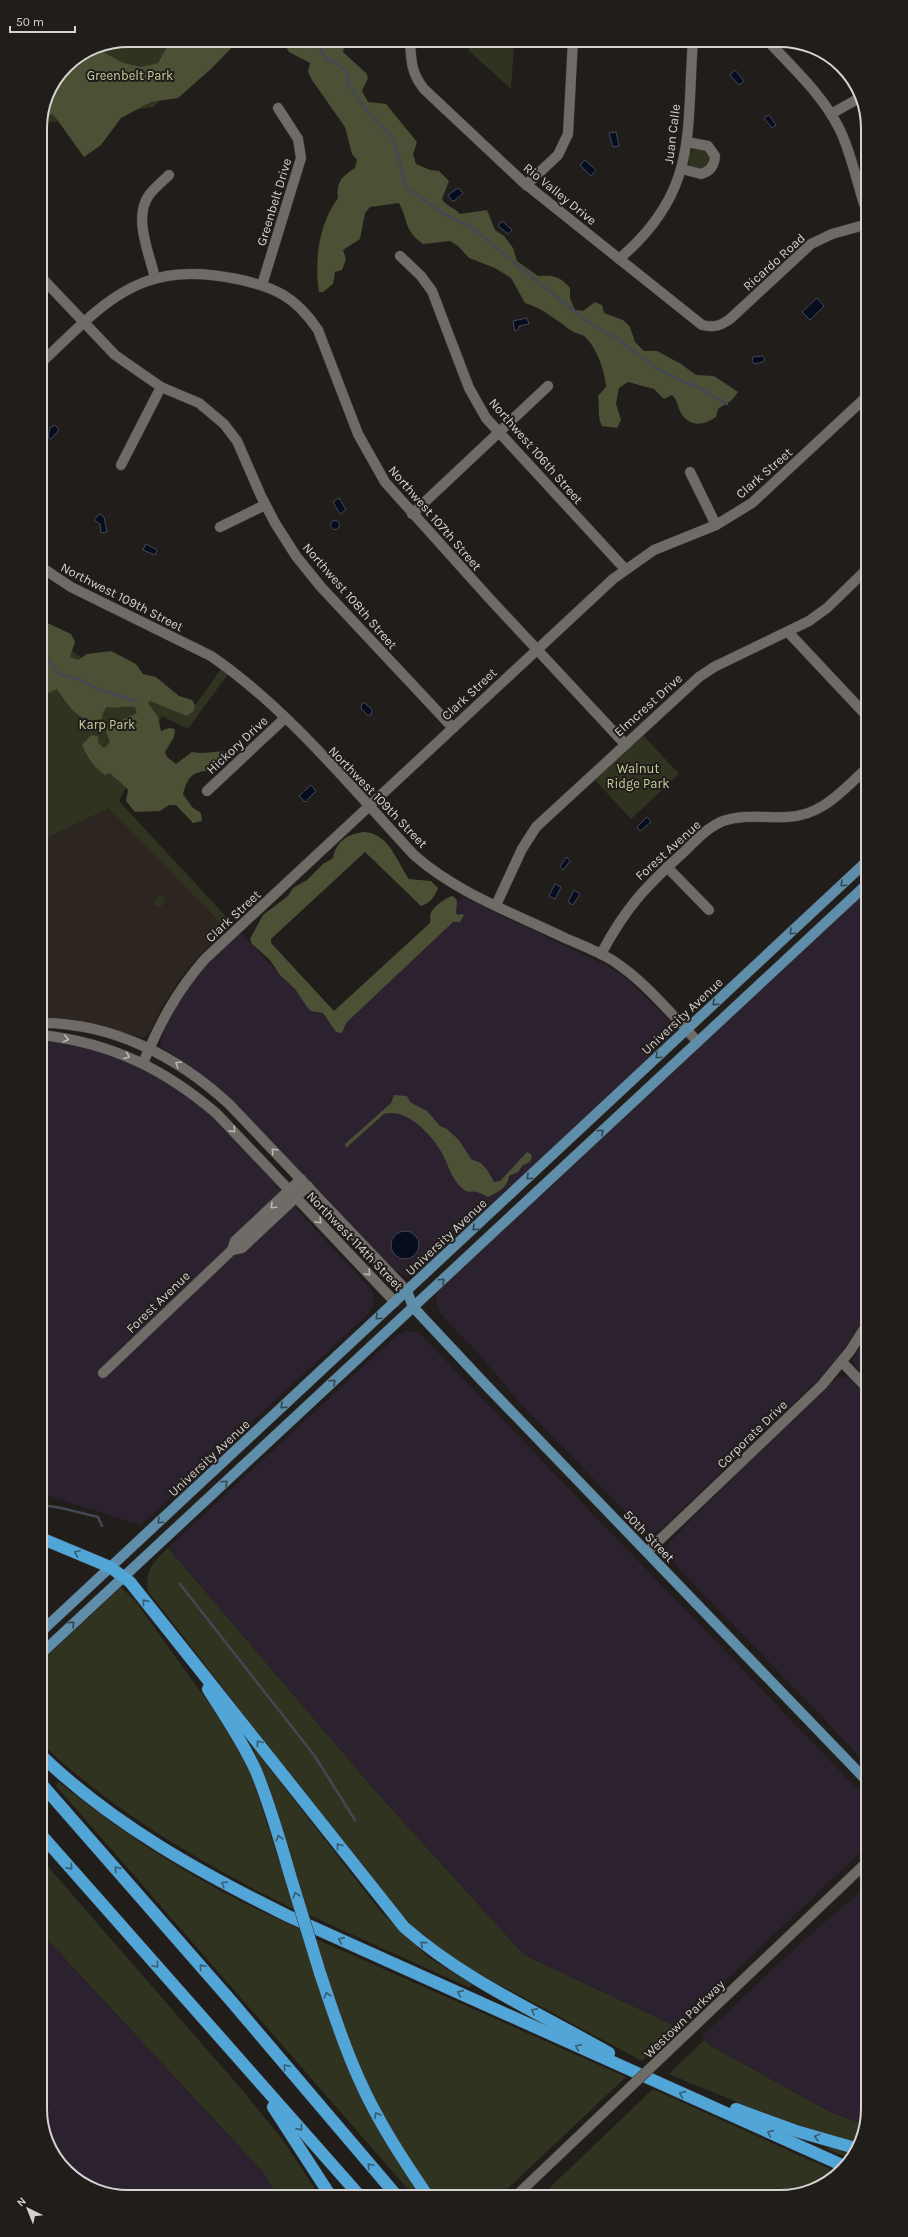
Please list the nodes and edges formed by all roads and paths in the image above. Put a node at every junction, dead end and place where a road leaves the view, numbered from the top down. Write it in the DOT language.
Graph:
graph roads {
  1 [pos="410,47"];
  2 [pos="573,47"];
  3 [pos="693,47"];
  4 [pos="773,47"];
  5 [pos="856,100"];
  6 [pos="278,108"];
  7 [pos="831,114"];
  8 [pos="687,142"];
  9 [pos="682,169"];
  10 [pos="169,175"];
  11 [pos="526,184"];
  12 [pos="861,194"];
  13 [pos="861,225"];
  14 [pos="400,256"];
  15 [pos="619,259"];
  16 [pos="155,278"];
  17 [pos="47,284"];
  18 [pos="262,285"];
  19 [pos="730,319"];
  20 [pos="83,323"];
  21 [pos="47,357"];
  22 [pos="548,386"];
  23 [pos="161,387"];
  24 [pos="861,403"];
  25 [pos="499,433"];
  26 [pos="121,464"];
  27 [pos="690,472"];
  28 [pos="265,505"];
  29 [pos="412,514"];
  30 [pos="716,525"];
  31 [pos="220,527"];
  32 [pos="625,569"];
  33 [pos="47,570"];
  34 [pos="861,575"];
  35 [pos="789,632"];
  36 [pos="537,649"];
  37 [pos="861,710"];
  38 [pos="285,718"];
  39 [pos="452,728"];
  40 [pos="625,744"];
  41 [pos="861,774"];
  42 [pos="207,791"];
  43 [pos="369,806"];
  44 [pos="667,867"];
  45 [pos="861,867"];
  46 [pos="861,890"];
  47 [pos="496,905"];
  48 [pos="709,910"];
  49 [pos="601,954"];
  50 [pos="47,1023"];
  51 [pos="686,1030"];
  52 [pos="47,1036"];
  53 [pos="698,1042"];
  54 [pos="149,1048"];
  55 [pos="143,1063"];
  56 [pos="305,1183"];
  57 [pos="293,1194"];
  58 [pos="407,1291"];
  59 [pos="395,1302"];
  60 [pos="413,1307"];
  61 [pos="861,1334"];
  62 [pos="842,1362"];
  63 [pos="103,1373"];
  64 [pos="861,1382"];
  65 [pos="47,1541"];
  66 [pos="647,1552"];
  67 [pos="110,1567"];
  68 [pos="123,1577"];
  69 [pos="47,1626"];
  70 [pos="166,1628"];
  71 [pos="47,1648"];
  72 [pos="47,1761"];
  73 [pos="861,1775"];
  74 [pos="47,1790"];
  75 [pos="47,1841"];
  76 [pos="861,1868"];
  77 [pos="228,2047"];
  78 [pos="665,2086"];
  79 [pos="700,2101"];
  80 [pos="851,2147"];
  81 [pos="839,2164"];
  82 [pos="326,2190"];
  83 [pos="355,2190"];
  84 [pos="392,2190"];
  85 [pos="424,2190"];
  86 [pos="522,2190"];
  1 -- 11 [label="street, Rio Valley Drive"];
  2 -- 11 [label="street"];
  3 -- 8 [label="street, Juan Calle"];
  4 -- 7 [label="street"];
  5 -- 7 [label="street"];
  6 -- 18 [label="street, Greenbelt Drive"];
  7 -- 12 [label="street"];
  8 -- 9 [label="street, Juan Calle"];
  8 -- 9 [label="street"];
  9 -- 15 [label="street, Juan Calle"];
  10 -- 16 [label="street"];
  11 -- 15 [label="street, Rio Valley Drive"];
  13 -- 19 [label="street, Ricardo Road"];
  14 -- 25 [label="street, Northwest 106th Street"];
  15 -- 19 [label="street, Rio Valley Drive"];
  16 -- 18 [label="street, Northwest 107th Street"];
  16 -- 20 [label="street, Northwest 107th Street"];
  17 -- 20 [label="street, Northwest 108th Street"];
  18 -- 29 [label="street, Northwest 107th Street"];
  20 -- 21 [label="street, Northwest 107th Street"];
  20 -- 23 [label="street, Northwest 108th Street"];
  22 -- 25 [label="street"];
  23 -- 26 [label="street"];
  23 -- 28 [label="street, Northwest 108th Street"];
  24 -- 30 [label="street, Clark Street"];
  25 -- 29 [label="street"];
  25 -- 32 [label="street, Northwest 106th Street"];
  27 -- 30 [label="street"];
  28 -- 31 [label="street"];
  28 -- 39 [label="street, Northwest 108th Street"];
  29 -- 36 [label="street, Northwest 107th Street"];
  30 -- 32 [label="street, Clark Street"];
  32 -- 36 [label="street, Clark Street"];
  33 -- 38 [label="street, Northwest 109th Street"];
  34 -- 35 [label="street, Elmcrest Drive"];
  35 -- 37 [label="street"];
  35 -- 40 [label="street, Elmcrest Drive"];
  36 -- 39 [label="street, Clark Street"];
  36 -- 40 [label="street, Northwest 107th Street"];
  38 -- 42 [label="street, Hickory Drive"];
  38 -- 43 [label="street, Northwest 109th Street"];
  39 -- 43 [label="street, Clark Street"];
  40 -- 47 [label="street, Elmcrest Drive"];
  41 -- 44 [label="street, Forest Avenue"];
  43 -- 47 [label="street, Northwest 109th Street"];
  43 -- 54 [label="street, Clark Street"];
  44 -- 48 [label="street"];
  44 -- 49 [label="street, Forest Avenue"];
  45 -- 51 [label="main road, University Avenue, one-way"];
  46 -- 53 [label="main road"];
  47 -- 49 [label="street, Northwest 109th Street"];
  49 -- 51 [label="street, Northwest 109th Street"];
  50 -- 54 [label="street, Northwest 114th Street"];
  51 -- 53 [label="street, Northwest 109th Street"];
  51 -- 58 [label="main road, University Avenue, one-way"];
  52 -- 55 [label="street, Northwest 114th Street, one-way"];
  60 -- 53 [label="main road, one-way"];
  54 -- 55 [label="street, Clark Street"];
  56 -- 54 [label="street, Northwest 114th Street, one-way"];
  55 -- 57 [label="street, Northwest 114th Street, one-way"];
  56 -- 57 [label="street, Forest Avenue"];
  56 -- 58 [label="street, Northwest 114th Street"];
  57 -- 59 [label="street, Northwest 114th Street, one-way"];
  57 -- 63 [label="street, Forest Avenue"];
  58 -- 59 [label="main road, University Avenue"];
  58 -- 60 [label="main road, Northwest 114th Street"];
  59 -- 60 [label="main road, Northwest 114th Street"];
  59 -- 67 [label="main road, University Avenue, one-way"];
  60 -- 66 [label="main road, 50th Street"];
  68 -- 60 [label="main road, one-way"];
  61 -- 62 [label="street, Corporate Drive"];
  62 -- 64 [label="street"];
  62 -- 66 [label="street, Corporate Drive"];
  67 -- 65 [label="highway, one-way"];
  66 -- 73 [label="main road, 50th Street"];
  67 -- 68 [label="highway"];
  67 -- 69 [label="main road, University Avenue"];
  70 -- 68 [label="highway, one-way"];
  71 -- 68 [label="main road, one-way"];
  78 -- 70 [label="highway, one-way"];
  85 -- 70 [label="highway, one-way, bridge"];
  78 -- 72 [label="highway, one-way"];
  84 -- 74 [label="highway, one-way"];
  75 -- 77 [label="highway, one-way"];
  76 -- 86 [label="street, Westown Parkway, bridge"];
  77 -- 82 [label="highway"];
  77 -- 83 [label="highway, one-way"];
  79 -- 78 [label="highway, one-way"];
  80 -- 79 [label="highway, one-way"];
  81 -- 79 [label="highway, one-way"];
}
